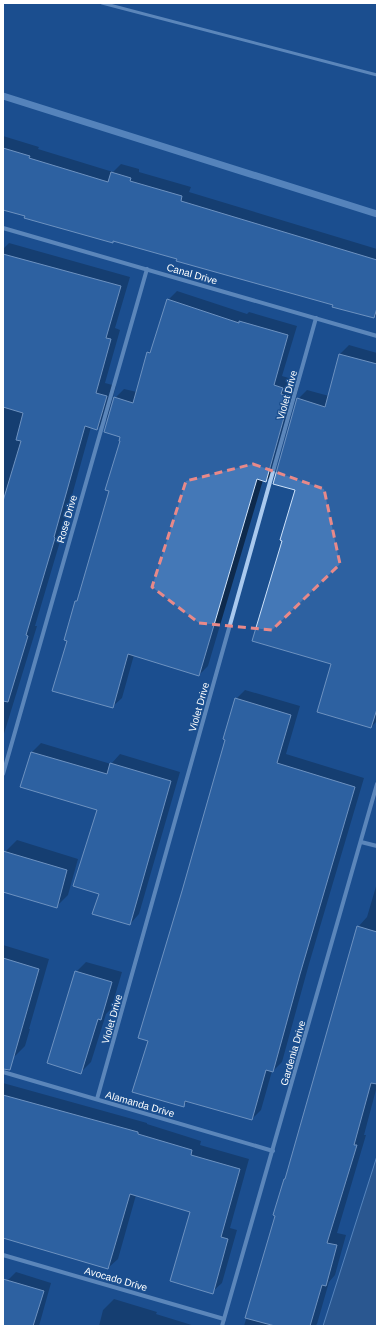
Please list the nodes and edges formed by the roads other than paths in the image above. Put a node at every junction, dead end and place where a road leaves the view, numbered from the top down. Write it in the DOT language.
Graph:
graph roads {
  1 [pos="102,3"];
  2 [pos="377,75"];
  3 [pos="3,228"];
  4 [pos="147,269"];
  5 [pos="316,318"];
  6 [pos="377,336"];
  7 [pos="3,774"];
  8 [pos="377,784"];
  9 [pos="361,842"];
  10 [pos="377,846"];
  11 [pos="3,1072"];
  12 [pos="97,1099"];
  13 [pos="273,1151"];
  14 [pos="3,1255"];
  15 [pos="224,1319"];
  16 [pos="222,1326"];
  1 -- 2 [label="lane"];
  3 -- 4 [label="street, Canal Drive"];
  4 -- 5 [label="street, Canal Drive"];
  4 -- 7 [label="street, Rose Drive"];
  5 -- 6 [label="street, Canal Drive"];
  5 -- 12 [label="street, Violet Drive"];
  8 -- 9 [label="street, Gardenia Drive"];
  9 -- 10 [label="street"];
  9 -- 13 [label="street, Gardenia Drive"];
  11 -- 12 [label="street, Alamanda Drive"];
  12 -- 13 [label="street, Alamanda Drive"];
  13 -- 15 [label="street, Gardenia Drive"];
  14 -- 15 [label="street, Avocado Drive"];
  15 -- 16 [label="street, Gardenia Drive"];
}
